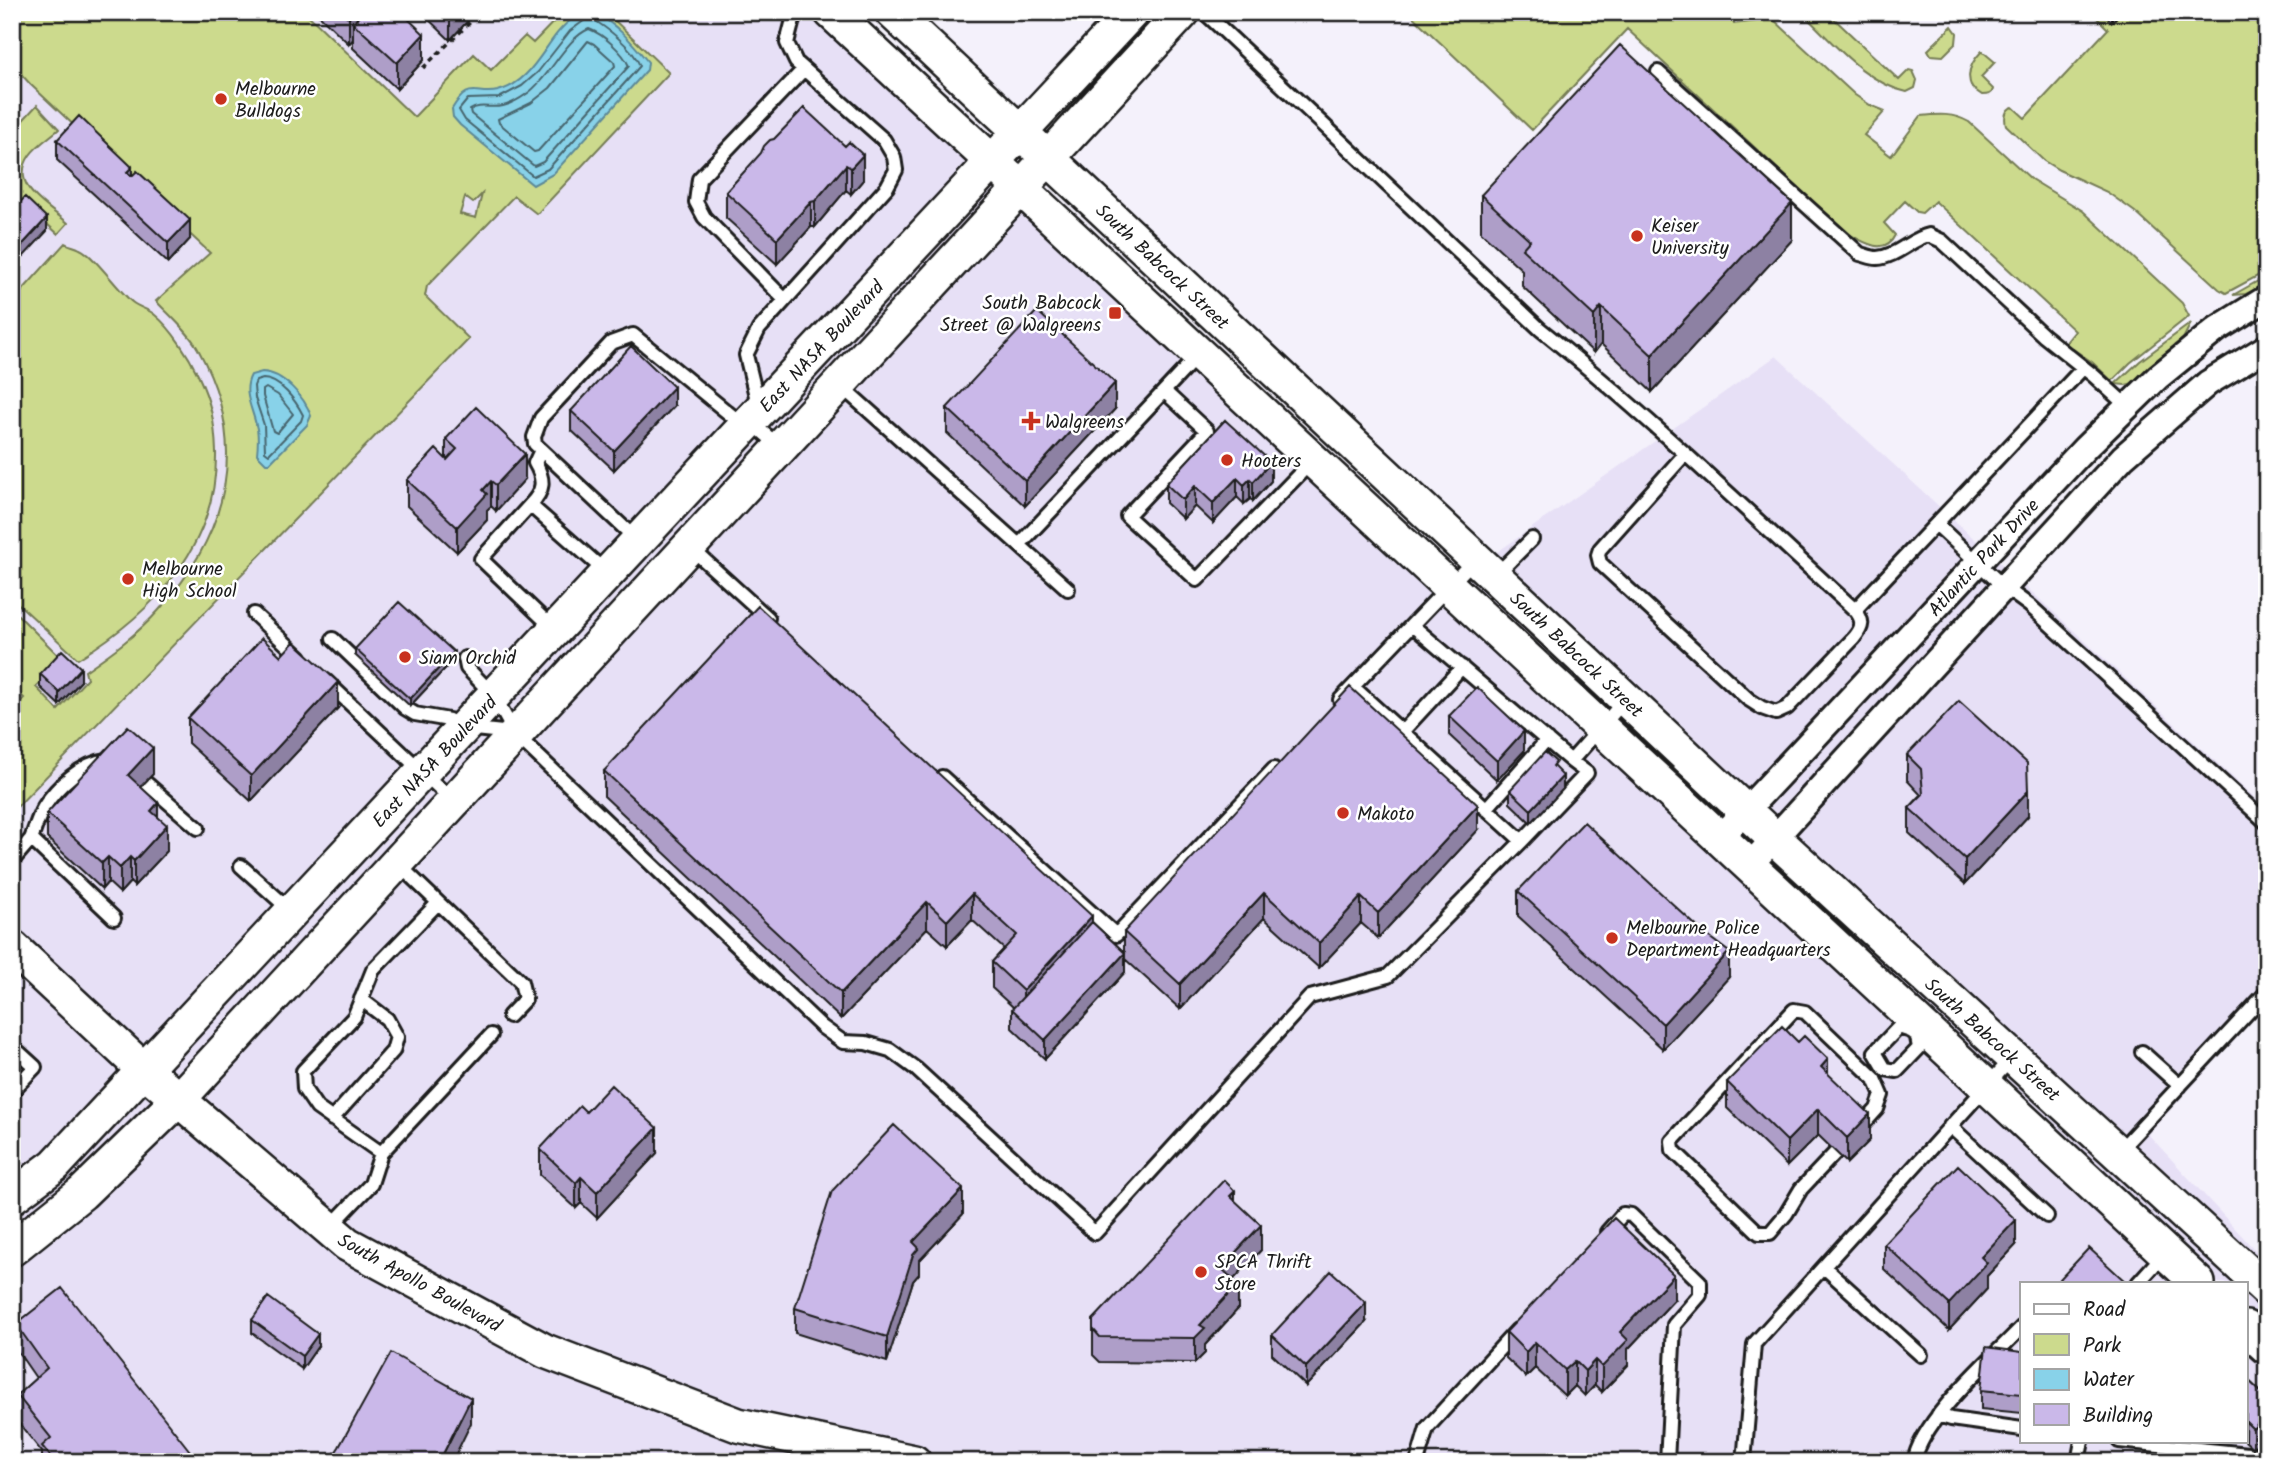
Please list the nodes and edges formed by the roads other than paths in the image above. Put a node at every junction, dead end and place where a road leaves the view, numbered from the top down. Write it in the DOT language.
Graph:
graph roads {
  1 [pos="795,12"];
  2 [pos="831,12"];
  3 [pos="892,12"];
  4 [pos="1132,12"];
  5 [pos="1183,12"];
  6 [pos="1205,12"];
  7 [pos="804,69"];
  8 [pos="1658,72"];
  9 [pos="1020,132"];
  10 [pos="1047,158"];
  11 [pos="992,162"];
  12 [pos="1020,187"];
  13 [pos="2267,298"];
  14 [pos="785,300"];
  15 [pos="2267,347"];
  16 [pos="1199,354"];
  17 [pos="2084,368"];
  18 [pos="839,383"];
  19 [pos="1164,391"];
  20 [pos="2127,406"];
  21 [pos="751,422"];
  22 [pos="2150,432"];
  23 [pos="780,447"];
  24 [pos="541,450"];
  25 [pos="1685,454"];
  26 [pos="1313,460"];
  27 [pos="530,505"];
  28 [pos="1936,524"];
  29 [pos="1532,539"];
  30 [pos="638,542"];
  31 [pos="1019,545"];
  32 [pos="689,546"];
  33 [pos="1978,562"];
  34 [pos="1484,568"];
  35 [pos="608,574"];
  36 [pos="1449,586"];
  37 [pos="2004,587"];
  38 [pos="1068,590"];
  39 [pos="1855,610"];
  40 [pos="254,614"];
  41 [pos="1413,626"];
  42 [pos="779,628"];
  43 [pos="555,631"];
  44 [pos="333,639"];
  45 [pos="465,658"];
  46 [pos="1462,667"];
  47 [pos="1353,687"];
  48 [pos="494,696"];
  49 [pos="1625,700"];
  50 [pos="1334,707"];
  51 [pos="465,728"];
  52 [pos="1601,728"];
  53 [pos="1402,732"];
  54 [pos="516,734"];
  55 [pos="1547,740"];
  56 [pos="1287,756"];
  57 [pos="121,759"];
  58 [pos="1571,761"];
  59 [pos="934,769"];
  60 [pos="423,773"];
  61 [pos="145,782"];
  62 [pos="454,801"];
  63 [pos="1486,809"];
  64 [pos="1746,812"];
  65 [pos="2267,823"];
  66 [pos="198,828"];
  67 [pos="1720,838"];
  68 [pos="1774,838"];
  69 [pos="31,839"];
  70 [pos="1522,841"];
  71 [pos="12,861"];
  72 [pos="396,863"];
  73 [pos="241,866"];
  74 [pos="1749,866"];
  75 [pos="438,903"];
  76 [pos="293,912"];
  77 [pos="114,918"];
  78 [pos="12,947"];
  79 [pos="2267,992"];
  80 [pos="361,999"];
  81 [pos="509,1016"];
  82 [pos="1931,1016"];
  83 [pos="491,1035"];
  84 [pos="12,1046"];
  85 [pos="2142,1052"];
  86 [pos="2013,1057"];
  87 [pos="1885,1069"];
  88 [pos="144,1070"];
  89 [pos="1875,1079"];
  90 [pos="14,1085"];
  91 [pos="1986,1086"];
  92 [pos="2179,1086"];
  93 [pos="178,1100"];
  94 [pos="332,1119"];
  95 [pos="1951,1126"];
  96 [pos="1859,1129"];
  97 [pos="2118,1152"];
  98 [pos="381,1153"];
  99 [pos="1836,1153"];
  100 [pos="12,1197"];
  101 [pos="2047,1216"];
  102 [pos="328,1229"];
  103 [pos="1595,1245"];
  104 [pos="12,1249"];
  105 [pos="2166,1253"];
  106 [pos="1824,1267"];
  107 [pos="2139,1282"];
  108 [pos="2197,1282"];
  109 [pos="2267,1290"];
  110 [pos="1530,1316"];
  111 [pos="2020,1329"];
  112 [pos="2248,1330"];
  113 [pos="2267,1347"];
  114 [pos="1921,1354"];
  115 [pos="1938,1415"];
  116 [pos="2020,1429"];
  117 [pos="2082,1442"];
  118 [pos="2129,1442"];
  119 [pos="2267,1446"];
  120 [pos="914,1462"];
  121 [pos="1418,1462"];
  122 [pos="1667,1462"];
  123 [pos="1744,1462"];
  124 [pos="1914,1462"];
  125 [pos="2078,1462"];
  1 -- 7 [label="lane"];
  2 -- 11 [label="main road, South Babcock Street"];
  3 -- 9 [label="main road, South Babcock Street"];
  4 -- 9 [label="main road, East NASA Boulevard"];
  5 -- 10 [label="main road"];
  6 -- 25 [label="lane"];
  7 -- 14 [label="lane"];
  7 -- 14 [label="lane"];
  8 -- 17 [label="lane"];
  9 -- 10 [label="main road, South Babcock Street"];
  9 -- 11 [label="main road, East NASA Boulevard"];
  10 -- 12 [label="main road"];
  10 -- 34 [label="main road, South Babcock Street"];
  11 -- 12 [label="main road, South Babcock Street"];
  11 -- 21 [label="main road, East NASA Boulevard"];
  12 -- 16 [label="main road, South Babcock Street"];
  12 -- 18 [label="main road, East NASA Boulevard"];
  13 -- 20 [label="street, Atlantic Park Drive"];
  14 -- 21 [label="lane"];
  15 -- 22 [label="street, Atlantic Park Drive"];
  16 -- 19 [label="lane"];
  16 -- 26 [label="main road, South Babcock Street"];
  17 -- 20 [label="lane"];
  17 -- 28 [label="lane"];
  18 -- 23 [label="main road, East NASA Boulevard"];
  18 -- 31 [label="lane"];
  19 -- 26 [label="lane"];
  19 -- 31 [label="lane"];
  20 -- 22 [label="street"];
  20 -- 33 [label="street, Atlantic Park Drive"];
  21 -- 23 [label="lane"];
  21 -- 24 [label="lane"];
  21 -- 30 [label="main road, East NASA Boulevard"];
  22 -- 37 [label="street, Atlantic Park Drive"];
  23 -- 32 [label="main road, East NASA Boulevard"];
  24 -- 27 [label="lane"];
  24 -- 30 [label="lane"];
  25 -- 39 [label="lane"];
  25 -- 39 [label="lane"];
  26 -- 36 [label="main road, South Babcock Street"];
  27 -- 35 [label="lane"];
  27 -- 43 [label="lane"];
  28 -- 33 [label="lane"];
  28 -- 39 [label="lane"];
  29 -- 34 [label="lane"];
  30 -- 35 [label="main road, East NASA Boulevard"];
  31 -- 38 [label="lane"];
  32 -- 42 [label="lane"];
  32 -- 54 [label="main road, East NASA Boulevard"];
  33 -- 37 [label="lane"];
  33 -- 64 [label="street, Atlantic Park Drive"];
  34 -- 36 [label="lane"];
  34 -- 49 [label="main road, South Babcock Street"];
  35 -- 43 [label="main road, East NASA Boulevard"];
  36 -- 41 [label="lane"];
  36 -- 52 [label="main road, South Babcock Street"];
  37 -- 65 [label="lane"];
  37 -- 68 [label="street, Atlantic Park Drive"];
  40 -- 60 [label="lane"];
  41 -- 46 [label="lane"];
  41 -- 47 [label="lane"];
  43 -- 48 [label="main road, East NASA Boulevard"];
  44 -- 51 [label="lane"];
  45 -- 48 [label="lane"];
  46 -- 53 [label="lane"];
  46 -- 55 [label="lane"];
  47 -- 50 [label="lane"];
  47 -- 53 [label="lane"];
  48 -- 51 [label="main road, East NASA Boulevard"];
  48 -- 54 [label="lane"];
  49 -- 52 [label="lane"];
  49 -- 64 [label="main road, South Babcock Street"];
  51 -- 54 [label="lane"];
  51 -- 60 [label="main road, East NASA Boulevard"];
  52 -- 58 [label="lane"];
  52 -- 67 [label="main road, South Babcock Street"];
  53 -- 63 [label="lane"];
  54 -- 62 [label="main road, East NASA Boulevard"];
  54 -- 70 [label="lane"];
  55 -- 58 [label="lane"];
  55 -- 63 [label="lane"];
  56 -- 59 [label="lane"];
  57 -- 69 [label="lane"];
  58 -- 70 [label="lane"];
  60 -- 62 [label="lane"];
  60 -- 76 [label="main road, East NASA Boulevard"];
  61 -- 66 [label="lane"];
  62 -- 72 [label="main road, East NASA Boulevard"];
  63 -- 70 [label="lane"];
  64 -- 67 [label="street, Atlantic Park Drive"];
  64 -- 68 [label="main road, South Babcock Street"];
  67 -- 74 [label="main road, South Babcock Street"];
  68 -- 74 [label="street, Atlantic Park Drive"];
  68 -- 82 [label="main road, South Babcock Street"];
  69 -- 71 [label="lane"];
  69 -- 77 [label="lane"];
  72 -- 75 [label="lane"];
  72 -- 93 [label="main road, East NASA Boulevard"];
  73 -- 76 [label="lane"];
  74 -- 82 [label="main road, South Babcock Street"];
  75 -- 80 [label="lane"];
  75 -- 81 [label="lane"];
  76 -- 88 [label="main road, East NASA Boulevard"];
  78 -- 88 [label="main road, South Apollo Boulevard"];
  79 -- 92 [label="lane"];
  80 -- 94 [label="lane"];
  80 -- 94 [label="lane"];
  82 -- 86 [label="main road, South Babcock Street"];
  82 -- 87 [label="lane"];
  82 -- 87 [label="lane"];
  82 -- 91 [label="main road, South Babcock Street"];
  83 -- 98 [label="lane"];
  84 -- 90 [label="lane"];
  85 -- 92 [label="lane"];
  86 -- 91 [label="lane"];
  86 -- 97 [label="main road, South Babcock Street"];
  87 -- 89 [label="lane"];
  88 -- 93 [label="main road, South Apollo Boulevard"];
  88 -- 100 [label="main road, East NASA Boulevard"];
  89 -- 96 [label="lane"];
  89 -- 99 [label="lane"];
  91 -- 95 [label="lane"];
  91 -- 105 [label="main road, South Babcock Street"];
  92 -- 97 [label="lane"];
  93 -- 102 [label="main road, South Apollo Boulevard"];
  93 -- 104 [label="main road, East NASA Boulevard"];
  94 -- 98 [label="lane"];
  95 -- 101 [label="lane"];
  95 -- 106 [label="lane"];
  97 -- 109 [label="main road, South Babcock Street"];
  98 -- 102 [label="lane"];
  102 -- 120 [label="main road, South Apollo Boulevard"];
  103 -- 122 [label="lane"];
  105 -- 107 [label="lane"];
  105 -- 108 [label="main road, South Babcock Street"];
  106 -- 114 [label="lane"];
  106 -- 123 [label="lane"];
  110 -- 121 [label="lane"];
  111 -- 115 [label="lane"];
  112 -- 113 [label="main road"];
  115 -- 116 [label="lane"];
  115 -- 124 [label="lane"];
  117 -- 125 [label="lane"];
  118 -- 119 [label="lane"];
}
